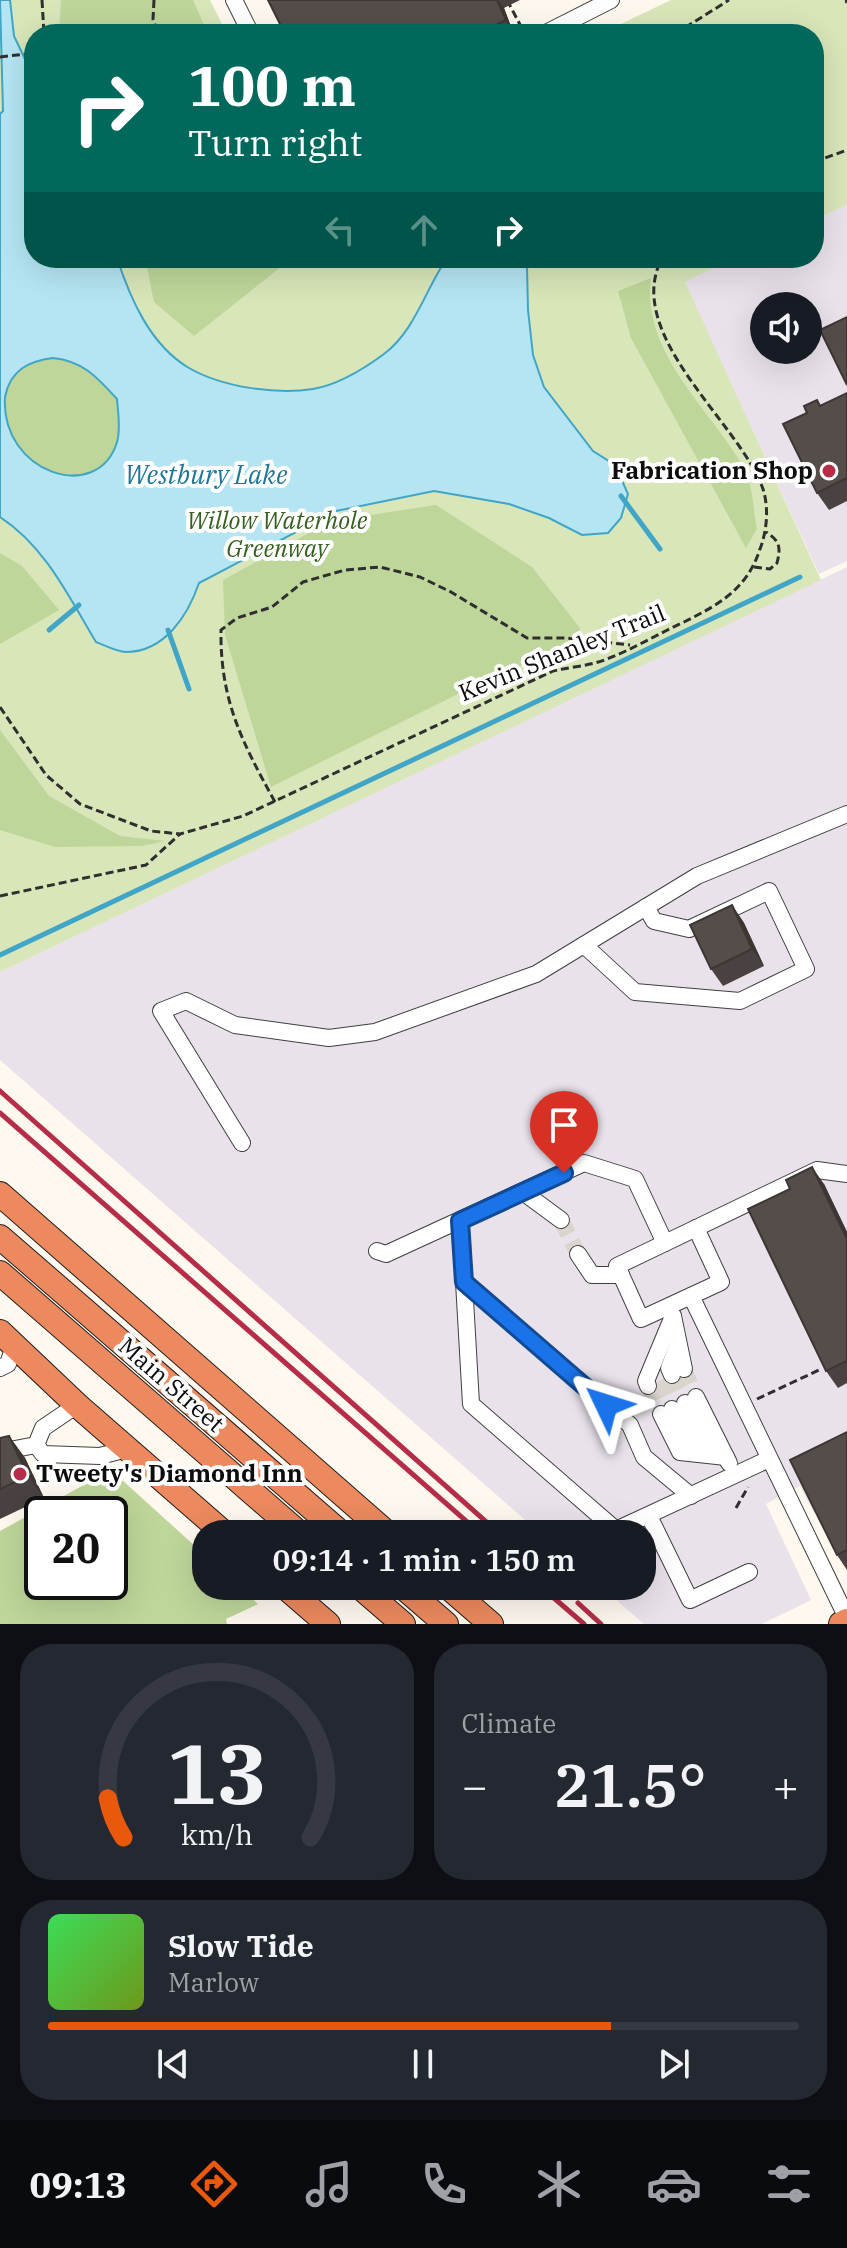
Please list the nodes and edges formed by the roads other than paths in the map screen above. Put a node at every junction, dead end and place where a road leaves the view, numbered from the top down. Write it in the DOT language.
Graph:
graph roads {
  1 [pos="234,0"];
  2 [pos="611,0"];
  3 [pos="246,24"];
  4 [pos="564,24"];
  5 [pos="847,814"];
  6 [pos="646,907"];
  7 [pos="584,945"];
  8 [pos="242,1143"];
  9 [pos="847,1174"];
  10 [pos="523,1192"];
  11 [pos="0,1194"];
  12 [pos="561,1220"];
  13 [pos="460,1221"];
  14 [pos="696,1228"];
  15 [pos="0,1237"];
  16 [pos="665,1243"];
  17 [pos="377,1251"];
  18 [pos="578,1254"];
  19 [pos="0,1273"];
  20 [pos="621,1275"];
  21 [pos="464,1282"];
  22 [pos="691,1296"];
  23 [pos="674,1324"];
  24 [pos="7,1339"];
  25 [pos="0,1368"];
  26 [pos="77,1405"];
  27 [pos="36,1445"];
  28 [pos="127,1449"];
  29 [pos="722,1450"];
  30 [pos="0,1452"];
  31 [pos="769,1459"];
  32 [pos="735,1475"];
  33 [pos="691,1496"];
  34 [pos="649,1516"];
  35 [pos="209,1520"];
  36 [pos="284,1520"];
  37 [pos="326,1520"];
  38 [pos="372,1520"];
  39 [pos="749,1572"];
  40 [pos="300,1600"];
  41 [pos="375,1600"];
  42 [pos="418,1600"];
  43 [pos="463,1600"];
  44 [pos="484,1619"];
  45 [pos="847,1620"];
  46 [pos="328,1624"];
  47 [pos="403,1624"];
  48 [pos="446,1624"];
  49 [pos="841,1624"];
  1 -- 3 [label="street"];
  2 -- 4 [label="street"];
  5 -- 6 [label="street"];
  6 -- 7 [label="street"];
  6 -- 7 [label="street"];
  7 -- 8 [label="street"];
  9 -- 14 [label="street"];
  10 -- 12 [label="street"];
  10 -- 13 [label="street"];
  10 -- 16 [label="street"];
  11 -- 38 [label="highway"];
  13 -- 17 [label="street"];
  13 -- 21 [label="street"];
  14 -- 16 [label="street"];
  14 -- 22 [label="street"];
  15 -- 37 [label="highway, Main Street"];
  16 -- 20 [label="street"];
  18 -- 20 [label="street"];
  19 -- 36 [label="highway, Main Street"];
  20 -- 23 [label="street"];
  21 -- 33 [label="street"];
  21 -- 34 [label="street"];
  22 -- 23 [label="street"];
  22 -- 31 [label="street"];
  23 -- 23 [label="street"];
  24 -- 25 [label="street"];
  24 -- 26 [label="highway"];
  26 -- 27 [label="street"];
  26 -- 28 [label="highway"];
  27 -- 28 [label="street"];
  27 -- 30 [label="street"];
  28 -- 35 [label="highway"];
  29 -- 29 [label="street"];
  29 -- 32 [label="street"];
  31 -- 32 [label="street"];
  31 -- 45 [label="street"];
  32 -- 33 [label="street"];
  33 -- 34 [label="street"];
  34 -- 39 [label="street"];
  40 -- 46 [label="highway"];
  41 -- 47 [label="highway"];
  42 -- 48 [label="highway"];
  43 -- 44 [label="highway"];
  45 -- 49 [label="highway"];
}
